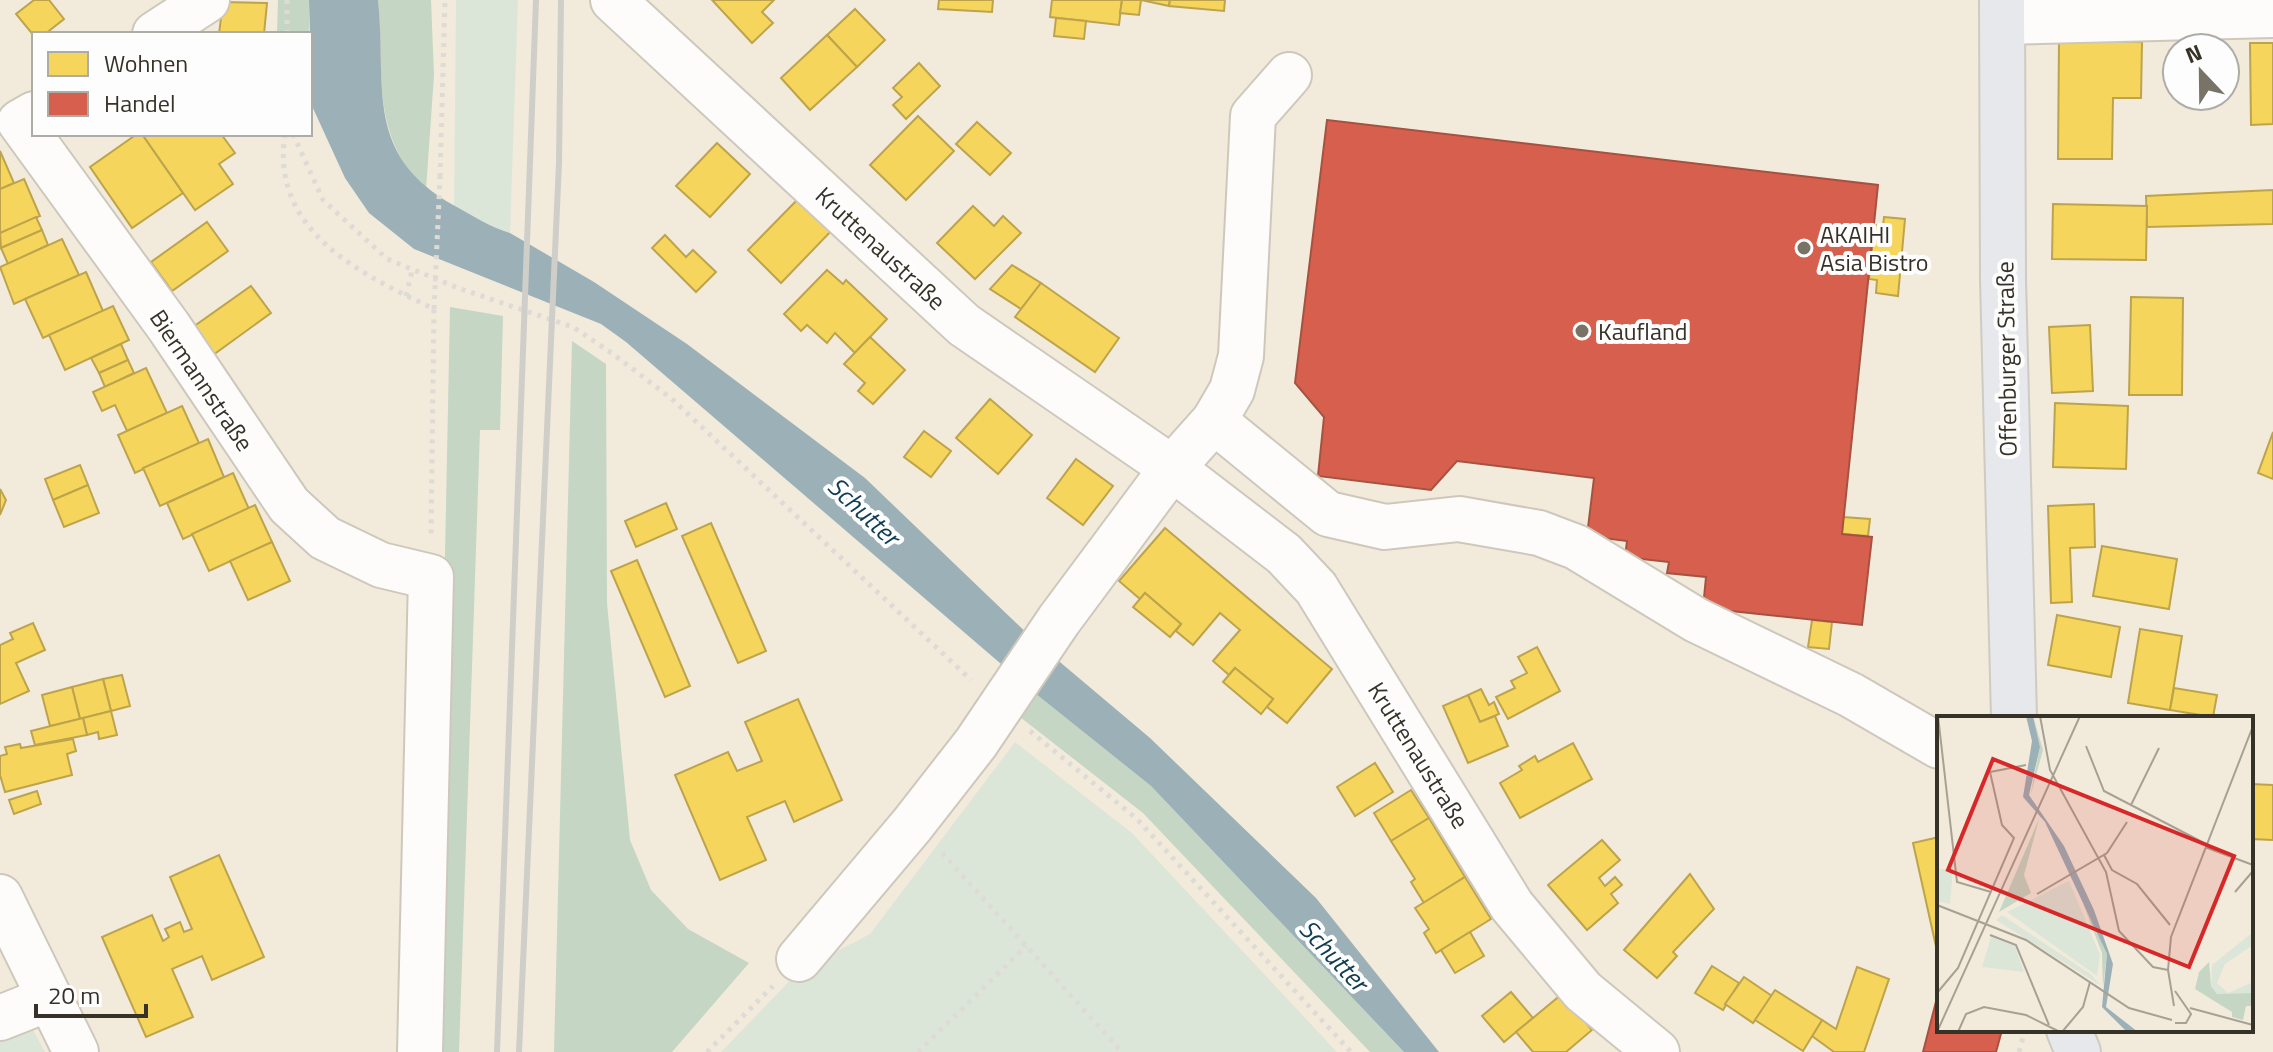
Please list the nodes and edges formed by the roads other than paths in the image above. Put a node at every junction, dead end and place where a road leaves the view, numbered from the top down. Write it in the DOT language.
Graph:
graph roads {
  1 [pos="207,0"];
  2 [pos="621,2"];
  3 [pos="2002,11"];
  4 [pos="2273,15"];
  5 [pos="158,32"];
  6 [pos="1289,75"];
  7 [pos="18,110"];
  8 [pos="32,130"];
  9 [pos="36,136"];
  10 [pos="1214,421"];
  11 [pos="1172,468"];
  12 [pos="2014,716"];
  13 [pos="1937,745"];
  14 [pos="0,897"];
  15 [pos="799,959"];
  16 [pos="48,999"];
  17 [pos="0,1018"];
  18 [pos="2070,1032"];
  19 [pos="76,1052"];
  20 [pos="420,1052"];
  21 [pos="1657,1052"];
  22 [pos="2078,1052"];
  1 -- 5 [label="street"];
  2 -- 11 [label="street, Kruttenaustraße"];
  3 -- 4 [label="street"];
  3 -- 12 [label="main road, Offenburger Straße"];
  6 -- 10 [label="street"];
  7 -- 8 [label="street, Biermannstraße"];
  9 -- 20 [label="street, Biermannstraße"];
  10 -- 11 [label="street"];
  10 -- 13 [label="street"];
  11 -- 15 [label="street"];
  11 -- 21 [label="street, Kruttenaustraße"];
  14 -- 16 [label="street"];
  16 -- 17 [label="street"];
  16 -- 19 [label="street"];
  18 -- 22 [label="main road"];
}
